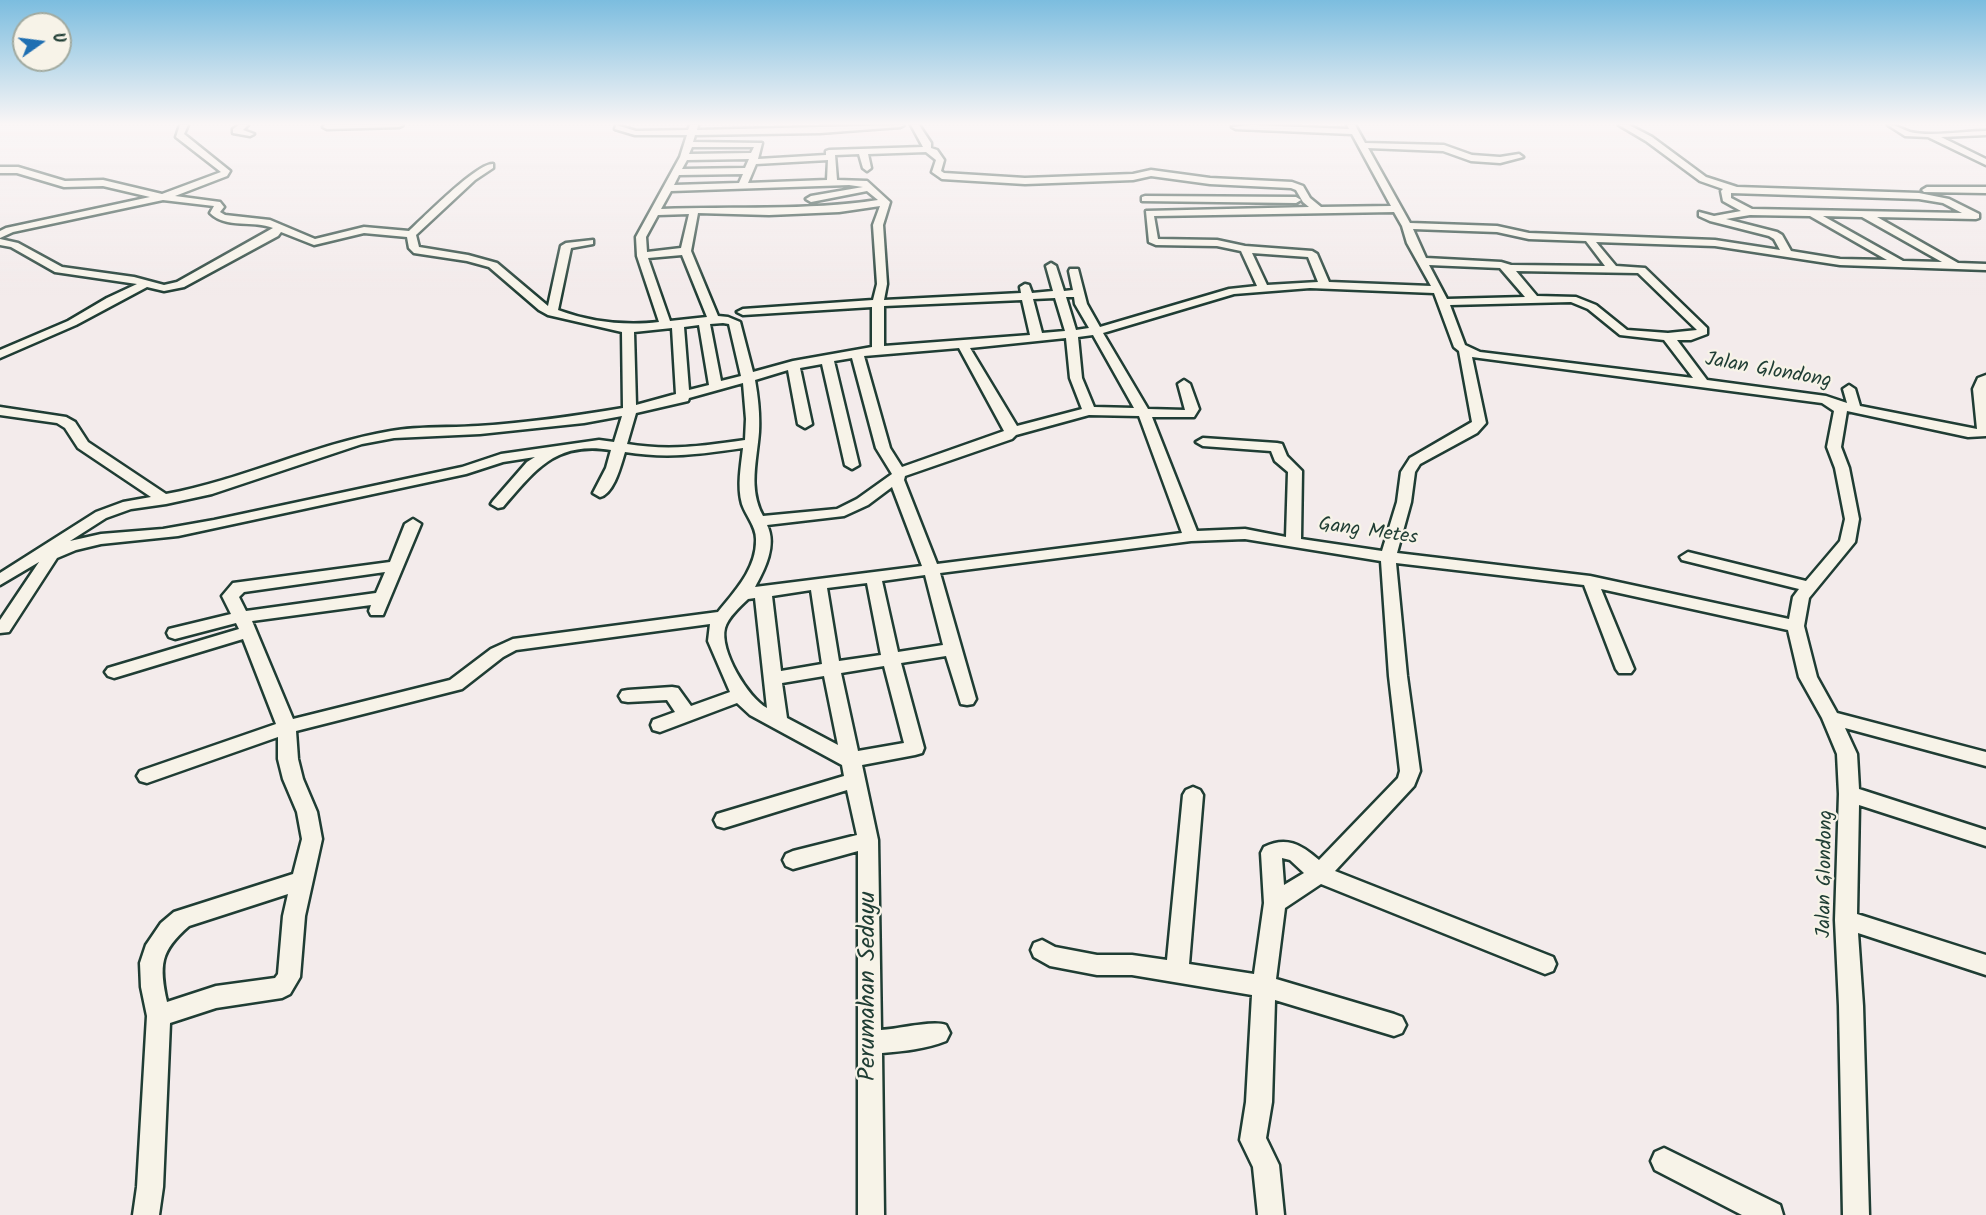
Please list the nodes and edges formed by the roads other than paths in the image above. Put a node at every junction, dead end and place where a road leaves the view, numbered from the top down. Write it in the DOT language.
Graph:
graph roads {
  1 [pos="59,182"];
  2 [pos="205,182"];
  3 [pos="468,182"];
  4 [pos="671,182"];
  5 [pos="745,182"];
  6 [pos="761,182"];
  7 [pos="827,182"];
  8 [pos="1142,182"];
  9 [pos="1224,182"];
  10 [pos="1381,182"];
  11 [pos="1712,182"];
  12 [pos="832,183"];
  13 [pos="743,187"];
  14 [pos="668,188"];
  15 [pos="869,189"];
  16 [pos="1738,190"];
  17 [pos="1908,190"];
  18 [pos="1986,190"];
  19 [pos="1834,194"];
  20 [pos="163,197"];
  21 [pos="811,199"];
  22 [pos="1145,199"];
  23 [pos="1306,200"];
  24 [pos="885,202"];
  25 [pos="1397,209"];
  26 [pos="1319,210"];
  27 [pos="694,211"];
  28 [pos="655,212"];
  29 [pos="732,212"];
  30 [pos="1750,212"];
  31 [pos="1149,213"];
  32 [pos="1702,214"];
  33 [pos="1813,214"];
  34 [pos="1864,214"];
  35 [pos="1981,216"];
  36 [pos="1713,219"];
  37 [pos="1407,226"];
  38 [pos="279,228"];
  39 [pos="411,234"];
  40 [pos="1237,234"];
  41 [pos="0,235"];
  42 [pos="1304,238"];
  43 [pos="1589,238"];
  44 [pos="0,242"];
  45 [pos="589,242"];
  46 [pos="14,245"];
  47 [pos="0,247"];
  48 [pos="1243,248"];
  49 [pos="686,251"];
  50 [pos="1310,254"];
  51 [pos="1787,254"];
  52 [pos="642,256"];
  53 [pos="1422,261"];
  54 [pos="1051,266"];
  55 [pos="1905,266"];
  56 [pos="1957,266"];
  57 [pos="1986,267"];
  58 [pos="1507,268"];
  59 [pos="1613,269"];
  60 [pos="1074,271"];
  61 [pos="1377,279"];
  62 [pos="1324,280"];
  63 [pos="1363,282"];
  64 [pos="143,283"];
  65 [pos="1263,288"];
  66 [pos="1026,291"];
  67 [pos="1080,293"];
  68 [pos="1060,294"];
  69 [pos="1440,296"];
  70 [pos="1533,299"];
  71 [pos="878,303"];
  72 [pos="743,312"];
  73 [pos="552,313"];
  74 [pos="709,321"];
  75 [pos="672,324"];
  76 [pos="628,329"];
  77 [pos="1097,331"];
  78 [pos="1072,335"];
  79 [pos="1668,337"];
  80 [pos="1037,338"];
  81 [pos="962,344"];
  82 [pos="878,350"];
  83 [pos="1466,351"];
  84 [pos="857,353"];
  85 [pos="0,354"];
  86 [pos="827,358"];
  87 [pos="793,365"];
  88 [pos="749,376"];
  89 [pos="1986,379"];
  90 [pos="1702,381"];
  91 [pos="1184,384"];
  92 [pos="716,388"];
  93 [pos="1849,389"];
  94 [pos="684,398"];
  95 [pos="1835,404"];
  96 [pos="1856,408"];
  97 [pos="0,411"];
  98 [pos="630,411"];
  99 [pos="1089,411"];
  100 [pos="1984,411"];
  101 [pos="1144,413"];
  102 [pos="805,424"];
  103 [pos="1011,432"];
  104 [pos="750,442"];
  105 [pos="1203,442"];
  106 [pos="621,446"];
  107 [pos="555,450"];
  108 [pos="852,465"];
  109 [pos="898,475"];
  110 [pos="600,493"];
  111 [pos="166,500"];
  112 [pos="498,504"];
  113 [pos="758,521"];
  114 [pos="413,524"];
  115 [pos="1191,536"];
  116 [pos="1293,543"];
  117 [pos="51,551"];
  118 [pos="1388,556"];
  119 [pos="1688,557"];
  120 [pos="394,566"];
  121 [pos="931,569"];
  122 [pos="873,576"];
  123 [pos="0,580"];
  124 [pos="1590,581"];
  125 [pos="818,584"];
  126 [pos="1811,587"];
  127 [pos="763,592"];
  128 [pos="743,594"];
  129 [pos="721,617"];
  130 [pos="245,624"];
  131 [pos="1796,626"];
  132 [pos="3,628"];
  133 [pos="175,633"];
  134 [pos="954,649"];
  135 [pos="891,659"];
  136 [pos="831,668"];
  137 [pos="1625,669"];
  138 [pos="114,672"];
  139 [pos="773,678"];
  140 [pos="739,695"];
  141 [pos="627,696"];
  142 [pos="967,699"];
  143 [pos="687,715"];
  144 [pos="1831,718"];
  145 [pos="778,721"];
  146 [pos="660,725"];
  147 [pos="287,727"];
  148 [pos="1986,759"];
  149 [pos="853,770"];
  150 [pos="147,776"];
  151 [pos="1849,794"];
  152 [pos="1193,795"];
  153 [pos="724,820"];
  154 [pos="1986,838"];
  155 [pos="868,840"];
  156 [pos="793,860"];
  157 [pos="1319,874"];
  158 [pos="304,880"];
  159 [pos="1275,903"];
  160 [pos="1846,920"];
  161 [pos="1042,950"];
  162 [pos="1545,964"];
  163 [pos="1986,965"];
  164 [pos="1177,971"];
  165 [pos="1264,986"];
  166 [pos="159,1016"];
  167 [pos="1394,1025"];
  168 [pos="938,1033"];
  169 [pos="870,1042"];
  170 [pos="1664,1161"];
  171 [pos="146,1215"];
  172 [pos="871,1215"];
  173 [pos="1271,1215"];
  174 [pos="1770,1215"];
  175 [pos="1856,1215"];
  1 -- 20 [label="street"];
  2 -- 20 [label="street"];
  3 -- 39 [label="street"];
  4 -- 14 [label="street"];
  5 -- 13 [label="street"];
  6 -- 13 [label="street"];
  7 -- 12 [label="street"];
  8 -- 22 [label="street"];
  9 -- 23 [label="street"];
  10 -- 25 [label="street"];
  11 -- 16 [label="street"];
  12 -- 15 [label="street"];
  13 -- 14 [label="street"];
  13 -- 29 [label="street"];
  14 -- 28 [label="street"];
  15 -- 21 [label="street"];
  15 -- 24 [label="street"];
  16 -- 19 [label="street"];
  16 -- 30 [label="street"];
  17 -- 18 [label="street"];
  19 -- 34 [label="street"];
  19 -- 35 [label="street"];
  20 -- 38 [label="street"];
  20 -- 41 [label="street"];
  22 -- 23 [label="street"];
  22 -- 31 [label="street"];
  23 -- 26 [label="street"];
  24 -- 29 [label="street"];
  24 -- 71 [label="street"];
  25 -- 26 [label="street"];
  25 -- 37 [label="street"];
  26 -- 31 [label="street"];
  27 -- 28 [label="street"];
  27 -- 29 [label="street"];
  27 -- 49 [label="street"];
  28 -- 52 [label="street"];
  30 -- 33 [label="street"];
  30 -- 36 [label="street"];
  31 -- 48 [label="street"];
  32 -- 36 [label="street"];
  33 -- 34 [label="street"];
  33 -- 55 [label="street"];
  34 -- 35 [label="street"];
  34 -- 56 [label="street"];
  36 -- 51 [label="street"];
  37 -- 43 [label="street"];
  37 -- 53 [label="street"];
  38 -- 39 [label="street"];
  38 -- 64 [label="street"];
  39 -- 73 [label="street"];
  40 -- 48 [label="street"];
  42 -- 50 [label="street"];
  43 -- 51 [label="street"];
  43 -- 59 [label="street"];
  44 -- 46 [label="street"];
  45 -- 73 [label="street"];
  46 -- 47 [label="street"];
  46 -- 64 [label="street"];
  48 -- 50 [label="street"];
  48 -- 65 [label="street"];
  49 -- 52 [label="street"];
  49 -- 74 [label="street"];
  50 -- 62 [label="street"];
  51 -- 55 [label="street"];
  52 -- 75 [label="street"];
  53 -- 58 [label="street"];
  53 -- 69 [label="street"];
  54 -- 68 [label="street"];
  55 -- 56 [label="street"];
  56 -- 57 [label="street"];
  58 -- 59 [label="street"];
  58 -- 70 [label="street"];
  59 -- 79 [label="street"];
  60 -- 67 [label="street"];
  61 -- 63 [label="street"];
  62 -- 63 [label="street"];
  62 -- 65 [label="street"];
  63 -- 69 [label="street"];
  64 -- 85 [label="street"];
  65 -- 77 [label="street"];
  66 -- 68 [label="street"];
  66 -- 71 [label="street"];
  66 -- 80 [label="street"];
  67 -- 68 [label="street"];
  67 -- 77 [label="street"];
  68 -- 78 [label="street"];
  69 -- 70 [label="street"];
  69 -- 83 [label="street"];
  70 -- 79 [label="street"];
  71 -- 72 [label="street"];
  71 -- 82 [label="street"];
  73 -- 76 [label="street"];
  74 -- 75 [label="street"];
  74 -- 88 [label="street"];
  74 -- 92 [label="street"];
  75 -- 76 [label="street"];
  75 -- 94 [label="street"];
  76 -- 98 [label="street"];
  77 -- 78 [label="street"];
  77 -- 101 [label="street"];
  78 -- 80 [label="street"];
  78 -- 99 [label="street"];
  79 -- 90 [label="street"];
  80 -- 81 [label="street"];
  81 -- 82 [label="street"];
  81 -- 103 [label="street"];
  82 -- 84 [label="street"];
  83 -- 90 [label="street, Jalan Glondong"];
  83 -- 118 [label="street"];
  84 -- 86 [label="street"];
  84 -- 109 [label="street"];
  86 -- 87 [label="street"];
  86 -- 108 [label="street"];
  87 -- 88 [label="street"];
  87 -- 102 [label="street"];
  88 -- 92 [label="street"];
  88 -- 104 [label="street"];
  89 -- 100 [label="street"];
  90 -- 95 [label="street, Jalan Glondong"];
  91 -- 101 [label="street"];
  92 -- 94 [label="street"];
  93 -- 96 [label="street"];
  94 -- 98 [label="street"];
  95 -- 96 [label="street"];
  95 -- 126 [label="street, Jalan Glondong"];
  96 -- 100 [label="street"];
  97 -- 111 [label="street"];
  98 -- 106 [label="street"];
  98 -- 111 [label="street"];
  99 -- 101 [label="street"];
  99 -- 103 [label="street"];
  101 -- 115 [label="street"];
  103 -- 109 [label="street"];
  104 -- 106 [label="street"];
  104 -- 113 [label="street"];
  105 -- 116 [label="street"];
  106 -- 107 [label="street"];
  106 -- 110 [label="street"];
  107 -- 112 [label="street"];
  107 -- 117 [label="street"];
  109 -- 113 [label="street"];
  109 -- 121 [label="street"];
  111 -- 117 [label="street"];
  113 -- 128 [label="street"];
  114 -- 120 [label="street"];
  115 -- 116 [label="street, Gang Metes"];
  115 -- 121 [label="street, Gang Metes"];
  116 -- 118 [label="street, Gang Metes"];
  117 -- 123 [label="street"];
  117 -- 132 [label="street"];
  118 -- 124 [label="street, Gang Metes"];
  118 -- 157 [label="street"];
  119 -- 126 [label="street"];
  120 -- 130 [label="street"];
  120 -- 130 [label="street"];
  121 -- 122 [label="street, Gang Metes"];
  121 -- 134 [label="street"];
  122 -- 125 [label="street, Gang Metes"];
  122 -- 135 [label="street"];
  124 -- 131 [label="street, Gang Metes"];
  124 -- 137 [label="street"];
  125 -- 127 [label="street, Gang Metes"];
  125 -- 136 [label="street, Perumahan Sedayu"];
  126 -- 131 [label="street, Jalan Glondong"];
  127 -- 128 [label="street, Gang Metes"];
  127 -- 139 [label="street"];
  128 -- 129 [label="street"];
  129 -- 140 [label="street"];
  129 -- 147 [label="street"];
  130 -- 133 [label="street"];
  130 -- 138 [label="street"];
  130 -- 147 [label="street"];
  131 -- 144 [label="street, Jalan Glondong"];
  134 -- 135 [label="street"];
  134 -- 142 [label="street"];
  135 -- 136 [label="street"];
  135 -- 149 [label="street"];
  136 -- 139 [label="street"];
  136 -- 149 [label="street, Perumahan Sedayu"];
  139 -- 145 [label="street"];
  140 -- 143 [label="street"];
  140 -- 145 [label="street"];
  141 -- 143 [label="street"];
  143 -- 146 [label="street"];
  144 -- 148 [label="street"];
  144 -- 151 [label="street, Jalan Glondong"];
  145 -- 149 [label="street"];
  147 -- 150 [label="street"];
  147 -- 158 [label="street"];
  149 -- 153 [label="street"];
  149 -- 155 [label="street, Perumahan Sedayu"];
  151 -- 154 [label="street"];
  151 -- 160 [label="street, Jalan Glondong"];
  152 -- 164 [label="street"];
  155 -- 156 [label="street"];
  155 -- 169 [label="street, Perumahan Sedayu"];
  157 -- 159 [label="street"];
  157 -- 159 [label="street"];
  157 -- 162 [label="street"];
  158 -- 166 [label="street"];
  158 -- 166 [label="street"];
  159 -- 165 [label="street"];
  160 -- 163 [label="street"];
  160 -- 175 [label="street, Jalan Glondong"];
  161 -- 164 [label="street"];
  164 -- 165 [label="street"];
  165 -- 167 [label="street"];
  165 -- 173 [label="street"];
  166 -- 171 [label="street"];
  168 -- 169 [label="street"];
  169 -- 172 [label="street, Perumahan Sedayu"];
  170 -- 174 [label="street"];
}
